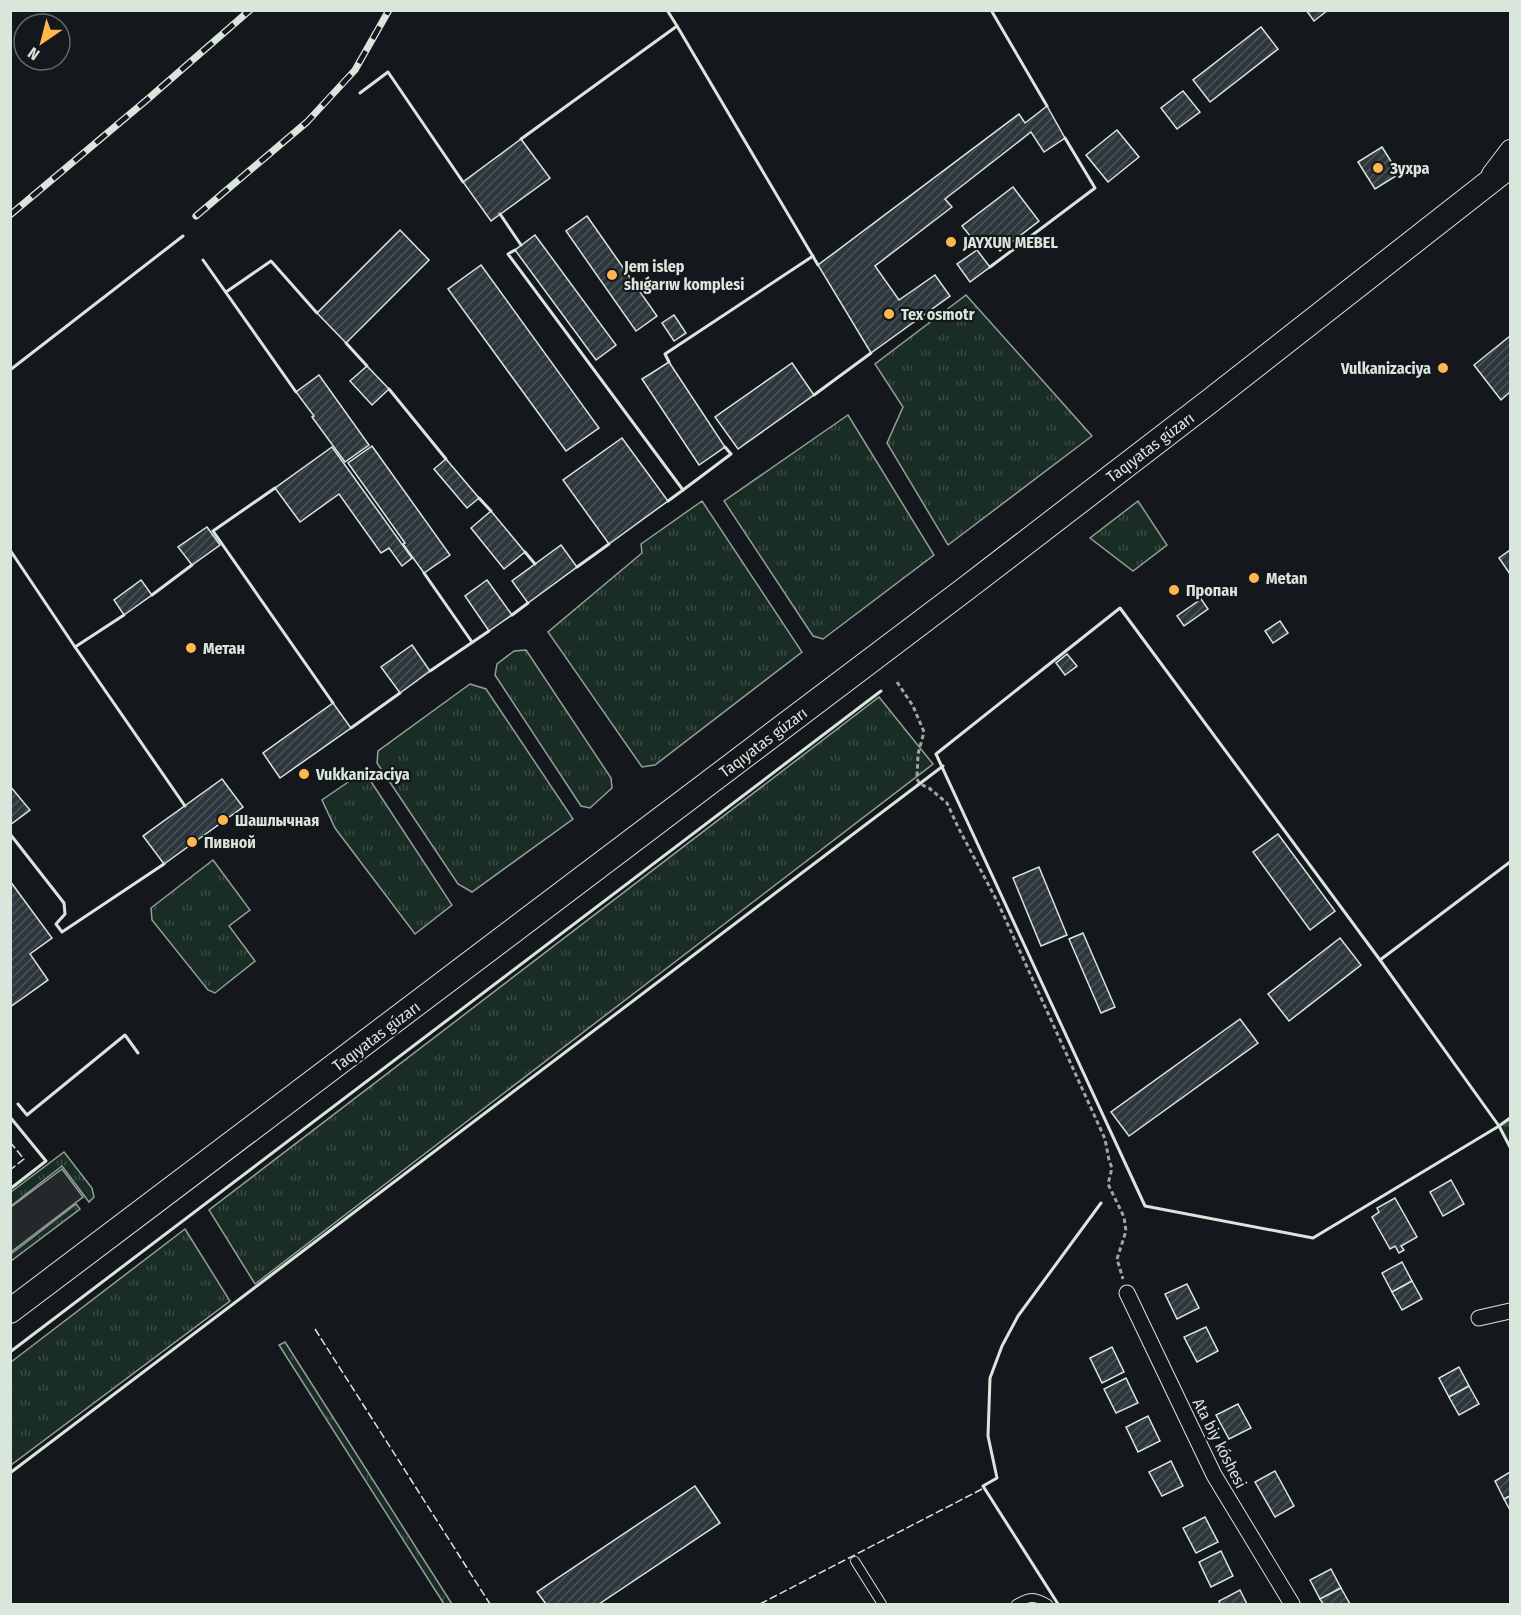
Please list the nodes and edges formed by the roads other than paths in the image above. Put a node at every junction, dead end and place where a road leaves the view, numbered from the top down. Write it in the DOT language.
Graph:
graph roads {
  1 [pos="1510,149"];
  2 [pos="1510,166"];
  3 [pos="1478,191"];
  4 [pos="1127,1293"];
  5 [pos="10,1311"];
  6 [pos="1510,1311"];
  7 [pos="1479,1318"];
  8 [pos="855,1561"];
  9 [pos="882,1605"];
  10 [pos="1016,1605"];
  11 [pos="1048,1605"];
  12 [pos="1292,1605"];
  1 -- 3 [label="street"];
  2 -- 3 [label="highway, Taqıyatas gúzarı"];
  3 -- 5 [label="highway, Taqıyatas gúzarı"];
  4 -- 12 [label="street, Ata biy kóshesi"];
  6 -- 7 [label="street"];
  8 -- 9 [label="lane"];
  10 -- 11 [label="lane"];
}
